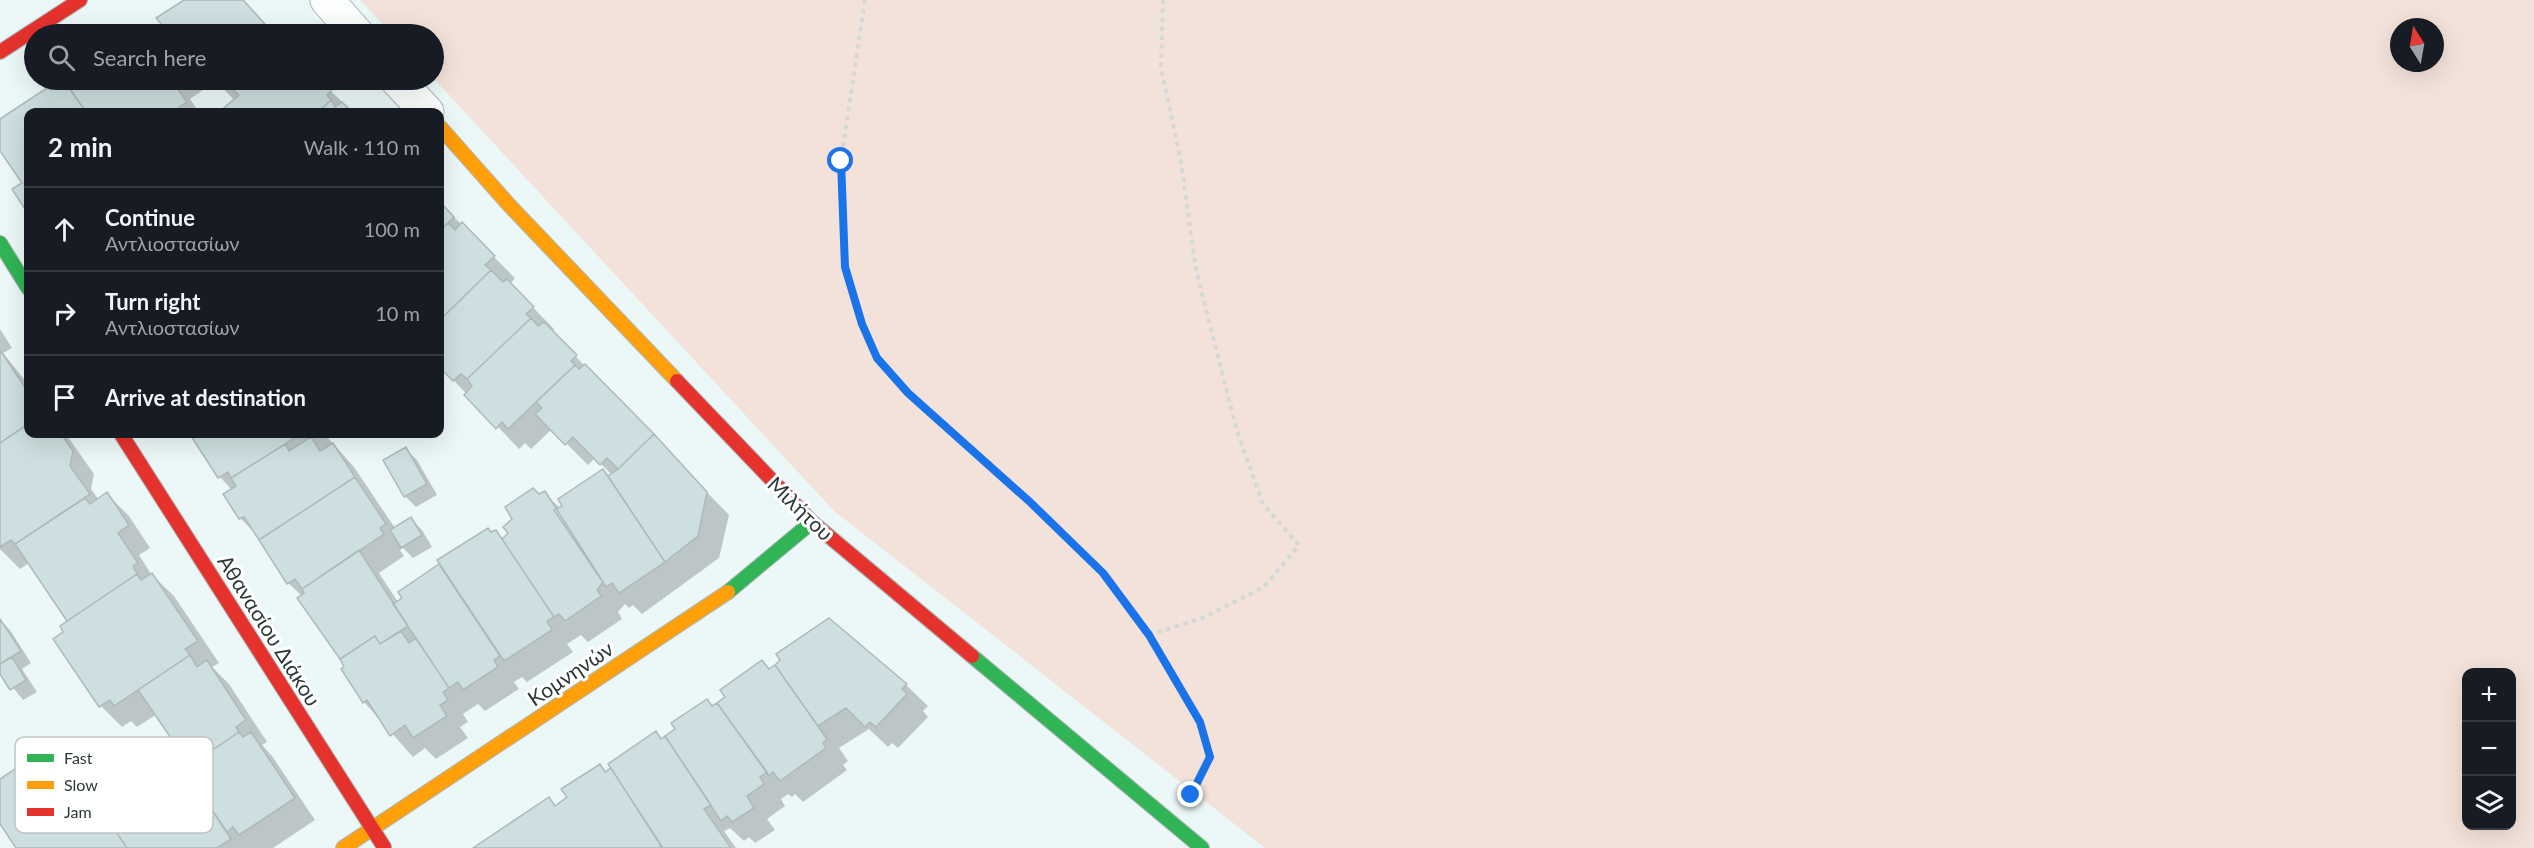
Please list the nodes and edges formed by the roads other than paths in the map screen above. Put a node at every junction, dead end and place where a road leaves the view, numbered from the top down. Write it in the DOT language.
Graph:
graph roads {
  1 [pos="80,0"];
  2 [pos="327,0"];
  3 [pos="43,24"];
  4 [pos="348,24"];
  5 [pos="24,36"];
  6 [pos="0,52"];
  7 [pos="406,90"];
  8 [pos="423,108"];
  9 [pos="444,132"];
  10 [pos="0,243"];
  11 [pos="24,282"];
  12 [pos="124,438"];
  13 [pos="812,522"];
  14 [pos="372,830"];
  15 [pos="343,848"];
  16 [pos="384,848"];
  17 [pos="1202,848"];
  1 -- 3 [label="street"];
  2 -- 4 [label="street"];
  5 -- 6 [label="street"];
  7 -- 8 [label="street"];
  9 -- 13 [label="street, Μιλήτου"];
  10 -- 11 [label="street"];
  12 -- 14 [label="street, Αθανασίου Διάκου"];
  13 -- 14 [label="street, Κομνηνών"];
  13 -- 17 [label="street, Μιλήτου"];
  14 -- 15 [label="street, Κομνηνών"];
  14 -- 16 [label="street, Αθανασίου Διάκου"];
}
